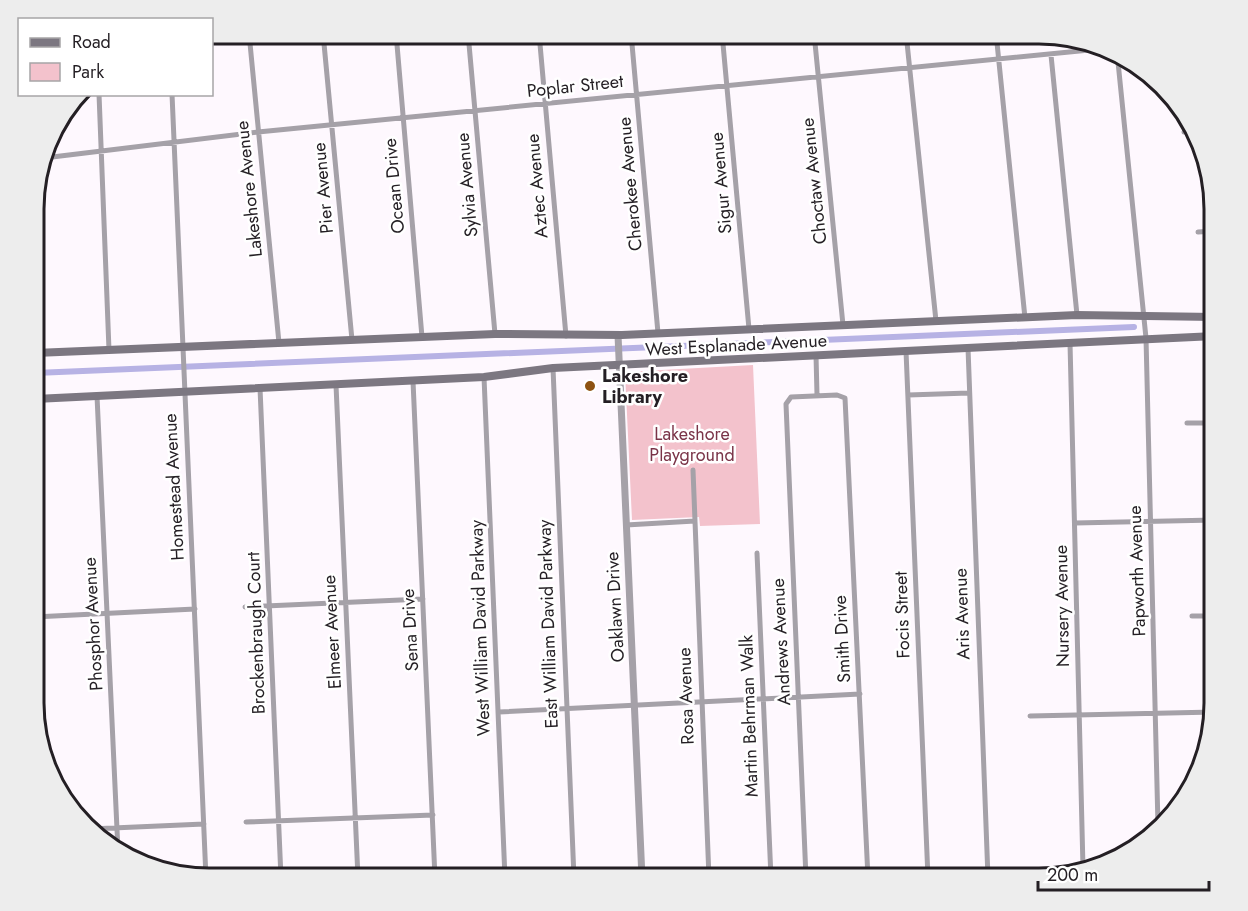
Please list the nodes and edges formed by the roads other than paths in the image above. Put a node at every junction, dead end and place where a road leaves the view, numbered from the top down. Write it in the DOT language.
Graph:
graph roads {
  1 [pos="250,44"];
  2 [pos="324,44"];
  3 [pos="397,44"];
  4 [pos="469,44"];
  5 [pos="540,44"];
  6 [pos="632,44"];
  7 [pos="723,44"];
  8 [pos="815,44"];
  9 [pos="907,44"];
  10 [pos="997,44"];
  11 [pos="1087,51"];
  12 [pos="1051,55"];
  13 [pos="999,60"];
  14 [pos="1118,64"];
  15 [pos="909,68"];
  16 [pos="818,77"];
  17 [pos="727,86"];
  18 [pos="638,95"];
  19 [pos="99,96"];
  20 [pos="172,96"];
  21 [pos="545,104"];
  22 [pos="475,111"];
  23 [pos="403,118"];
  24 [pos="333,125"];
  25 [pos="258,132"];
  26 [pos="175,143"];
  27 [pos="102,152"];
  28 [pos="51,157"];
  29 [pos="1198,232"];
  30 [pos="1204,232"];
  31 [pos="1144,314"];
  32 [pos="1077,315"];
  33 [pos="1204,317"];
  34 [pos="1025,318"];
  35 [pos="936,321"];
  36 [pos="843,325"];
  37 [pos="749,329"];
  38 [pos="658,333"];
  39 [pos="495,334"];
  40 [pos="566,336"];
  41 [pos="1204,336"];
  42 [pos="422,337"];
  43 [pos="618,338"];
  44 [pos="1146,338"];
  45 [pos="352,340"];
  46 [pos="279,343"];
  47 [pos="1070,343"];
  48 [pos="183,347"];
  49 [pos="968,348"];
  50 [pos="109,350"];
  51 [pos="906,351"];
  52 [pos="44,353"];
  53 [pos="816,355"];
  54 [pos="619,362"];
  55 [pos="553,368"];
  56 [pos="483,377"];
  57 [pos="413,381"];
  58 [pos="336,385"];
  59 [pos="260,388"];
  60 [pos="185,391"];
  61 [pos="969,393"];
  62 [pos="817,395"];
  63 [pos="908,395"];
  64 [pos="97,396"];
  65 [pos="44,399"];
  66 [pos="1186,423"];
  67 [pos="1204,423"];
  68 [pos="693,470"];
  69 [pos="1204,520"];
  70 [pos="695,521"];
  71 [pos="1150,521"];
  72 [pos="1075,523"];
  73 [pos="626,525"];
  74 [pos="758,553"];
  75 [pos="423,599"];
  76 [pos="345,602"];
  77 [pos="271,606"];
  78 [pos="245,607"];
  79 [pos="195,609"];
  80 [pos="108,613"];
  81 [pos="44,616"];
  82 [pos="1192,616"];
  83 [pos="1204,616"];
  84 [pos="860,694"];
  85 [pos="799,697"];
  86 [pos="763,699"];
  87 [pos="701,701"];
  88 [pos="635,705"];
  89 [pos="567,708"];
  90 [pos="499,712"];
  91 [pos="1204,712"];
  92 [pos="1156,713"];
  93 [pos="1080,714"];
  94 [pos="1030,716"];
  95 [pos="433,815"];
  96 [pos="1158,817"];
  97 [pos="355,818"];
  98 [pos="278,821"];
  99 [pos="246,822"];
  100 [pos="204,824"];
  101 [pos="117,828"];
  102 [pos="103,829"];
  103 [pos="117,839"];
  104 [pos="1083,862"];
  105 [pos="206,867"];
  106 [pos="280,867"];
  107 [pos="357,867"];
  108 [pos="435,867"];
  109 [pos="505,867"];
  110 [pos="574,867"];
  111 [pos="642,868"];
  112 [pos="709,868"];
  113 [pos="771,868"];
  114 [pos="806,868"];
  115 [pos="868,868"];
  116 [pos="928,868"];
  117 [pos="988,868"];
  1 -- 25 [label="street, Lakeshore Avenue"];
  2 -- 24 [label="street, Pier Avenue"];
  3 -- 23 [label="street, Ocean Drive"];
  4 -- 22 [label="street, Sylvia Avenue"];
  5 -- 21 [label="street, Aztec Avenue"];
  6 -- 18 [label="street, Cherokee Avenue"];
  7 -- 17 [label="street, Sigur Avenue"];
  8 -- 16 [label="street, Choctaw Avenue"];
  9 -- 15 [label="street"];
  10 -- 13 [label="street"];
  11 -- 12 [label="street, Poplar Street"];
  12 -- 13 [label="street, Poplar Street"];
  12 -- 32 [label="street"];
  13 -- 15 [label="street, Poplar Street"];
  13 -- 34 [label="street"];
  14 -- 31 [label="street, Papworth Avenue"];
  15 -- 16 [label="street, Poplar Street"];
  15 -- 35 [label="street"];
  16 -- 17 [label="street, Poplar Street"];
  16 -- 36 [label="street, Choctaw Avenue"];
  17 -- 18 [label="street, Poplar Street"];
  17 -- 37 [label="street, Sigur Avenue"];
  18 -- 21 [label="street, Poplar Street"];
  18 -- 38 [label="street, Cherokee Avenue"];
  19 -- 27 [label="street"];
  20 -- 26 [label="street, Homestead Avenue"];
  21 -- 22 [label="street, Poplar Street"];
  21 -- 40 [label="street, Aztec Avenue"];
  22 -- 23 [label="street, Poplar Street"];
  22 -- 39 [label="street, Sylvia Avenue"];
  23 -- 24 [label="street, Poplar Street"];
  23 -- 42 [label="street, Ocean Drive"];
  24 -- 25 [label="street, Poplar Street"];
  24 -- 45 [label="street, Pier Avenue"];
  25 -- 26 [label="street, Poplar Street"];
  25 -- 46 [label="street, Lakeshore Avenue"];
  26 -- 27 [label="street, Poplar Street"];
  26 -- 48 [label="street, Homestead Avenue"];
  27 -- 28 [label="street, Poplar Street"];
  27 -- 50 [label="street"];
  29 -- 30 [label="street"];
  31 -- 32 [label="main road, West Esplanade Avenue"];
  31 -- 33 [label="main road, West Esplanade Avenue"];
  31 -- 44 [label="street, Papworth Avenue"];
  32 -- 34 [label="main road, West Esplanade Avenue"];
  34 -- 35 [label="main road, West Esplanade Avenue"];
  35 -- 36 [label="main road, West Esplanade Avenue"];
  36 -- 37 [label="main road, West Esplanade Avenue"];
  37 -- 38 [label="main road, West Esplanade Avenue"];
  38 -- 43 [label="main road, West Esplanade Avenue"];
  39 -- 40 [label="main road, West Esplanade Avenue"];
  39 -- 42 [label="main road, West Esplanade Avenue"];
  40 -- 43 [label="main road, West Esplanade Avenue"];
  41 -- 44 [label="main road, West Esplanade Avenue"];
  42 -- 45 [label="main road, West Esplanade Avenue"];
  43 -- 54 [label="street, Oaklawn Drive"];
  44 -- 47 [label="main road, West Esplanade Avenue"];
  44 -- 71 [label="street, Papworth Avenue"];
  45 -- 46 [label="main road, West Esplanade Avenue"];
  46 -- 48 [label="main road, West Esplanade Avenue"];
  47 -- 49 [label="main road, West Esplanade Avenue"];
  47 -- 72 [label="street, Nursery Avenue"];
  48 -- 50 [label="main road, West Esplanade Avenue"];
  48 -- 60 [label="street, Homestead Avenue"];
  49 -- 51 [label="main road, West Esplanade Avenue"];
  49 -- 61 [label="street, Aris Avenue"];
  50 -- 52 [label="main road, West Esplanade Avenue"];
  51 -- 53 [label="main road, West Esplanade Avenue"];
  51 -- 63 [label="street, Focis Street"];
  53 -- 54 [label="main road, West Esplanade Avenue"];
  53 -- 62 [label="street"];
  54 -- 55 [label="main road, West Esplanade Avenue"];
  54 -- 73 [label="street, Oaklawn Drive"];
  55 -- 56 [label="main road, West Esplanade Avenue"];
  55 -- 89 [label="street, East William David Parkway"];
  56 -- 57 [label="main road, West Esplanade Avenue"];
  56 -- 90 [label="street, West William David Parkway"];
  57 -- 58 [label="main road, West Esplanade Avenue"];
  57 -- 75 [label="street, Sena Drive"];
  58 -- 59 [label="main road, West Esplanade Avenue"];
  58 -- 76 [label="street, Elmeer Avenue"];
  59 -- 60 [label="main road, West Esplanade Avenue"];
  59 -- 77 [label="street, Brockenbraugh Court"];
  60 -- 64 [label="main road, West Esplanade Avenue"];
  60 -- 79 [label="street, Homestead Avenue"];
  61 -- 63 [label="street"];
  61 -- 117 [label="street, Aris Avenue"];
  62 -- 84 [label="street, Smith Drive"];
  62 -- 85 [label="street, Andrews Avenue"];
  63 -- 116 [label="street, Focis Street"];
  64 -- 65 [label="main road, West Esplanade Avenue"];
  64 -- 80 [label="street, Phosphor Avenue"];
  66 -- 67 [label="street"];
  68 -- 70 [label="street, Rosa Avenue"];
  69 -- 71 [label="street"];
  70 -- 73 [label="street"];
  70 -- 87 [label="street, Rosa Avenue"];
  71 -- 72 [label="street"];
  71 -- 92 [label="street, Papworth Avenue"];
  72 -- 93 [label="street, Nursery Avenue"];
  73 -- 88 [label="street, Oaklawn Drive"];
  74 -- 86 [label="street, Martin Behrman Walk"];
  75 -- 76 [label="street"];
  75 -- 95 [label="street, Sena Drive"];
  76 -- 77 [label="street"];
  76 -- 97 [label="street, Elmeer Avenue"];
  77 -- 78 [label="street"];
  77 -- 98 [label="street, Brockenbraugh Court"];
  79 -- 80 [label="street"];
  79 -- 100 [label="street, Homestead Avenue"];
  80 -- 81 [label="street"];
  80 -- 101 [label="street, Phosphor Avenue"];
  82 -- 83 [label="street"];
  84 -- 85 [label="street"];
  84 -- 115 [label="street, Smith Drive"];
  85 -- 86 [label="street"];
  85 -- 114 [label="street, Andrews Avenue"];
  86 -- 87 [label="street"];
  86 -- 113 [label="street, Martin Behrman Walk"];
  87 -- 88 [label="street"];
  87 -- 112 [label="street, Rosa Avenue"];
  88 -- 89 [label="street"];
  88 -- 111 [label="street, Oaklawn Drive"];
  89 -- 90 [label="street"];
  89 -- 110 [label="street, East William David Parkway"];
  90 -- 109 [label="street, West William David Parkway"];
  91 -- 92 [label="street"];
  92 -- 93 [label="street"];
  92 -- 96 [label="street, Papworth Avenue"];
  93 -- 94 [label="street"];
  93 -- 104 [label="street, Nursery Avenue"];
  95 -- 97 [label="street"];
  95 -- 108 [label="street, Sena Drive"];
  97 -- 98 [label="street"];
  97 -- 107 [label="street, Elmeer Avenue"];
  98 -- 99 [label="street"];
  98 -- 106 [label="street, Brockenbraugh Court"];
  100 -- 101 [label="street"];
  100 -- 105 [label="street, Homestead Avenue"];
  101 -- 102 [label="street"];
  101 -- 103 [label="street, Phosphor Avenue"];
}
